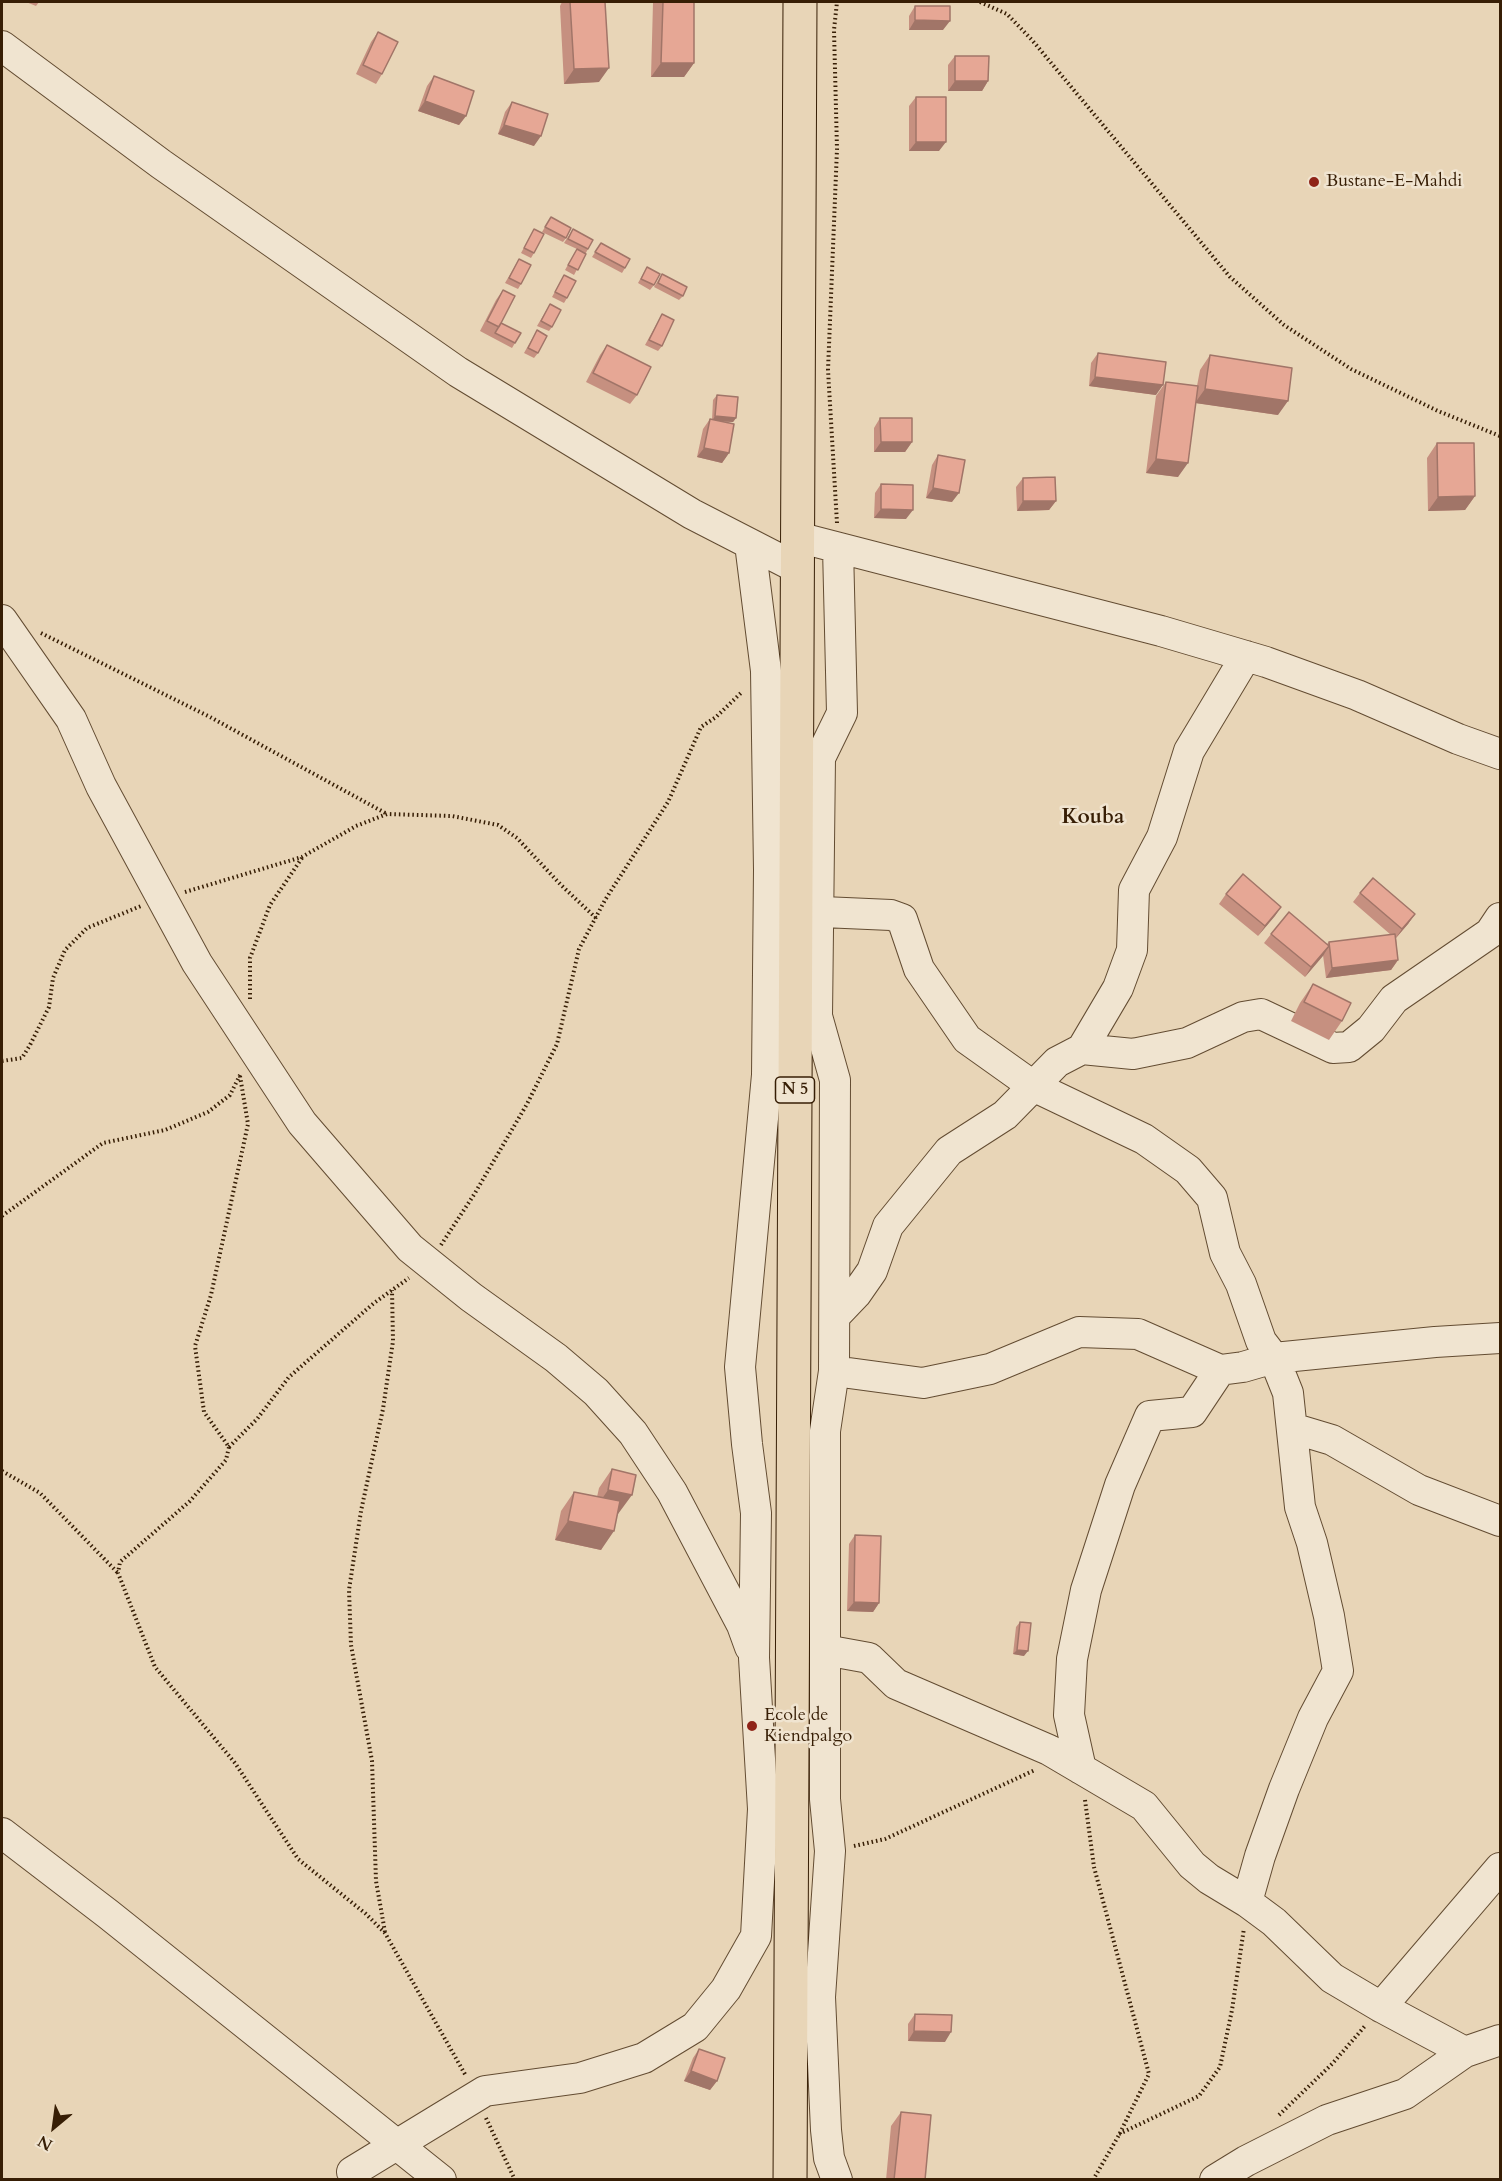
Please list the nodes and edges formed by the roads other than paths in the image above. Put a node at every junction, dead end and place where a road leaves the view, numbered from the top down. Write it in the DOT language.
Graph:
graph roads {
  1 [pos="800,2"];
  2 [pos="2,46"];
  3 [pos="750,544"];
  4 [pos="838,548"];
  5 [pos="797,552"];
  6 [pos="2,620"];
  7 [pos="1246,657"];
  8 [pos="1500,754"];
  9 [pos="807,911"];
  10 [pos="1497,930"];
  11 [pos="1082,1049"];
  12 [pos="1033,1086"];
  13 [pos="835,1316"];
  14 [pos="1500,1338"];
  15 [pos="1275,1358"];
  16 [pos="1220,1370"];
  17 [pos="834,1371"];
  18 [pos="1292,1428"];
  19 [pos="1500,1521"];
  20 [pos="825,1650"];
  21 [pos="754,1658"];
  22 [pos="1072,1763"];
  23 [pos="2,1833"];
  24 [pos="1500,1868"];
  25 [pos="1247,1902"];
  26 [pos="1381,2007"];
  27 [pos="1500,2040"];
  28 [pos="1465,2052"];
  29 [pos="397,2144"];
  30 [pos="358,2177"];
  31 [pos="441,2180"];
  32 [pos="790,2180"];
  33 [pos="837,2180"];
  34 [pos="1215,2180"];
  1 -- 5 [label="highway, N 5"];
  2 -- 3 [label="street"];
  3 -- 5 [label="street"];
  3 -- 21 [label="street"];
  4 -- 5 [label="street"];
  4 -- 7 [label="street"];
  4 -- 9 [label="street"];
  5 -- 9 [label="highway, N 5"];
  6 -- 21 [label="street"];
  7 -- 8 [label="street"];
  7 -- 11 [label="street"];
  9 -- 12 [label="street"];
  9 -- 13 [label="street"];
  9 -- 32 [label="highway, N 5"];
  10 -- 11 [label="street"];
  11 -- 12 [label="street"];
  12 -- 13 [label="street"];
  12 -- 15 [label="street"];
  13 -- 17 [label="street"];
  14 -- 15 [label="street"];
  15 -- 16 [label="street"];
  15 -- 18 [label="street"];
  16 -- 17 [label="street"];
  16 -- 22 [label="street"];
  17 -- 20 [label="street"];
  18 -- 19 [label="street"];
  18 -- 25 [label="street"];
  20 -- 22 [label="street"];
  20 -- 33 [label="street"];
  21 -- 29 [label="street"];
  22 -- 25 [label="street"];
  23 -- 29 [label="street"];
  24 -- 26 [label="street"];
  25 -- 26 [label="street"];
  26 -- 28 [label="street"];
  27 -- 28 [label="street"];
  28 -- 34 [label="street"];
  29 -- 30 [label="street"];
  29 -- 31 [label="street"];
}
